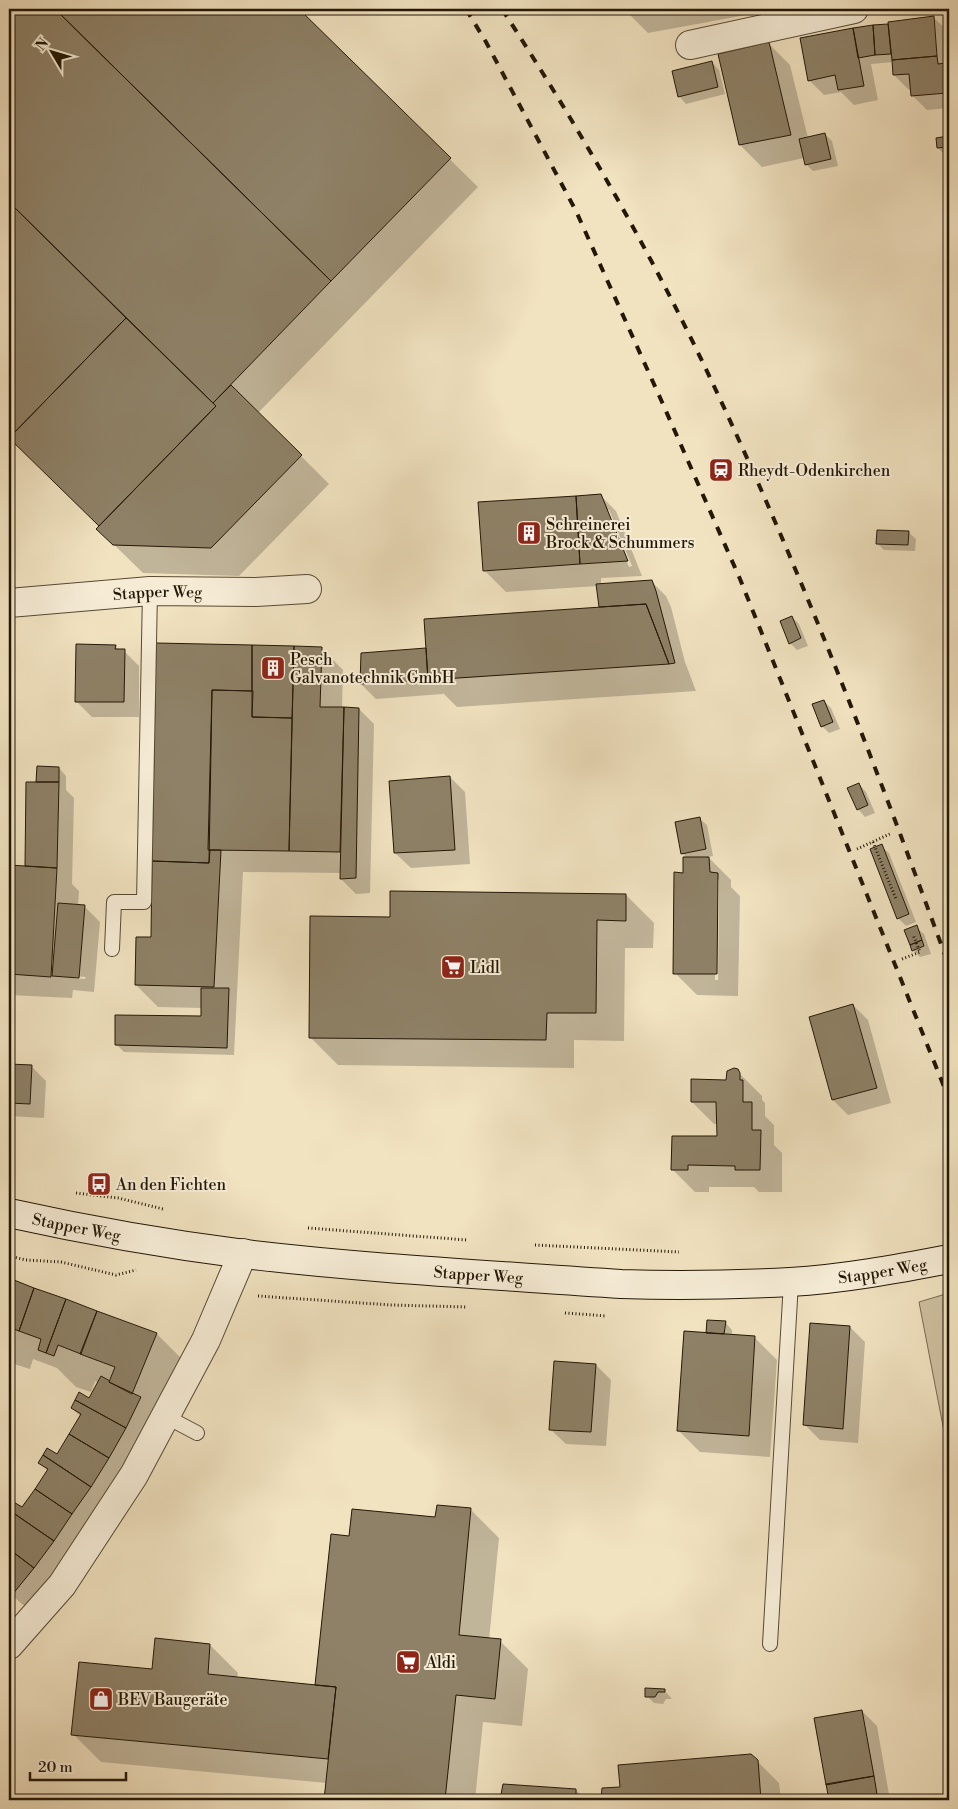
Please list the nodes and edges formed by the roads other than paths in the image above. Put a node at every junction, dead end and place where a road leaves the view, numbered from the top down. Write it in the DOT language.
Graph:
graph roads {
  1 [pos="854,9"];
  2 [pos="690,45"];
  3 [pos="307,589"];
  4 [pos="150,591"];
  5 [pos="9,603"];
  6 [pos="112,949"];
  7 [pos="9,1213"];
  8 [pos="243,1254"];
  9 [pos="949,1259"];
  10 [pos="791,1282"];
  11 [pos="165,1416"];
  12 [pos="197,1433"];
  13 [pos="770,1644"];
  14 [pos="9,1645"];
  1 -- 2 [label="main road"];
  3 -- 4 [label="main road, Stapper Weg"];
  4 -- 5 [label="main road, Stapper Weg"];
  4 -- 6 [label="lane"];
  7 -- 8 [label="main road, Stapper Weg"];
  8 -- 10 [label="main road, Stapper Weg"];
  8 -- 11 [label="main road"];
  9 -- 10 [label="main road, Stapper Weg"];
  10 -- 13 [label="lane"];
  11 -- 12 [label="lane"];
  11 -- 14 [label="main road"];
}
